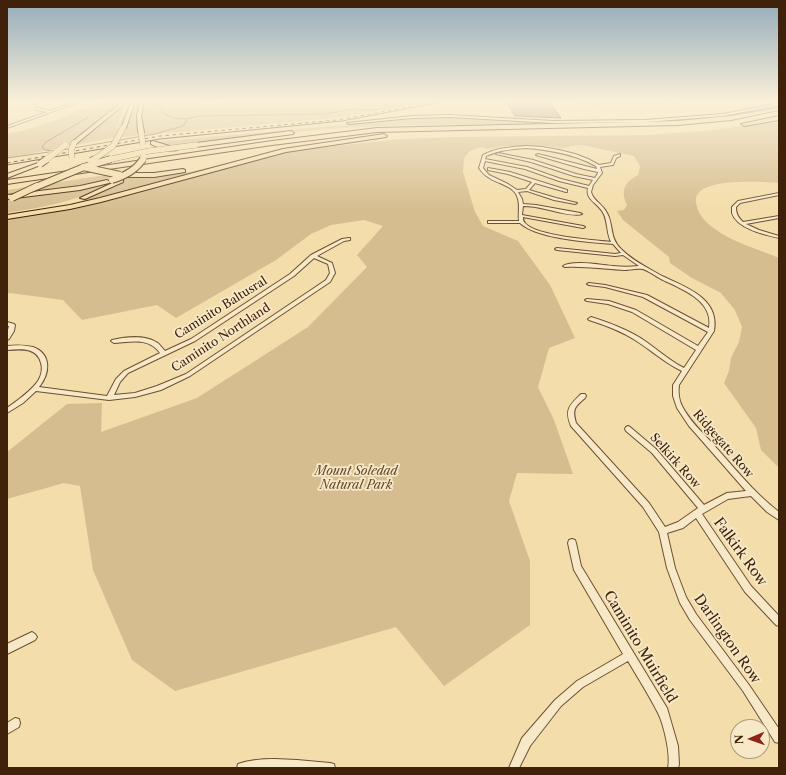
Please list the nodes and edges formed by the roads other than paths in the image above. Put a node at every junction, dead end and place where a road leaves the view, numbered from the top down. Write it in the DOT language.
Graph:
graph roads {
  1 [pos="75,138"];
  2 [pos="80,138"];
  3 [pos="118,138"];
  4 [pos="143,138"];
  5 [pos="149,138"];
  6 [pos="254,138"];
  7 [pos="309,138"];
  8 [pos="361,138"];
  9 [pos="370,138"];
  10 [pos="272,143"];
  11 [pos="288,150"];
  12 [pos="498,154"];
  13 [pos="538,155"];
  14 [pos="619,155"];
  15 [pos="144,157"];
  16 [pos="483,160"];
  17 [pos="599,168"];
  18 [pos="489,169"];
  19 [pos="7,176"];
  20 [pos="121,178"];
  21 [pos="595,179"];
  22 [pos="534,181"];
  23 [pos="7,182"];
  24 [pos="590,187"];
  25 [pos="7,188"];
  26 [pos="31,189"];
  27 [pos="526,190"];
  28 [pos="516,191"];
  29 [pos="566,191"];
  30 [pos="779,194"];
  31 [pos="7,199"];
  32 [pos="575,203"];
  33 [pos="522,205"];
  34 [pos="580,214"];
  35 [pos="521,216"];
  36 [pos="7,217"];
  37 [pos="779,217"];
  38 [pos="489,222"];
  39 [pos="521,222"];
  40 [pos="742,223"];
  41 [pos="583,227"];
  42 [pos="779,237"];
  43 [pos="349,239"];
  44 [pos="613,243"];
  45 [pos="557,249"];
  46 [pos="624,254"];
  47 [pos="313,256"];
  48 [pos="565,266"];
  49 [pos="644,267"];
  50 [pos="589,284"];
  51 [pos="587,300"];
  52 [pos="591,319"];
  53 [pos="7,324"];
  54 [pos="711,331"];
  55 [pos="7,338"];
  56 [pos="114,341"];
  57 [pos="7,348"];
  58 [pos="699,349"];
  59 [pos="163,353"];
  60 [pos="684,370"];
  61 [pos="34,389"];
  62 [pos="583,396"];
  63 [pos="109,398"];
  64 [pos="7,410"];
  65 [pos="628,429"];
  66 [pos="752,493"];
  67 [pos="700,512"];
  68 [pos="779,517"];
  69 [pos="663,531"];
  70 [pos="572,543"];
  71 [pos="779,622"];
  72 [pos="32,637"];
  73 [pos="7,649"];
  74 [pos="630,655"];
  75 [pos="779,738"];
  76 [pos="289,766"];
  77 [pos="242,768"];
  78 [pos="330,768"];
  79 [pos="514,768"];
  80 [pos="673,768"];
  1 -- 19 [label="highway, bridge"];
  2 -- 20 [label="highway, bridge"];
  3 -- 26 [label="highway, bridge"];
  4 -- 15 [label="highway, bridge"];
  5 -- 10 [label="highway"];
  6 -- 26 [label="highway, bridge"];
  7 -- 10 [label="highway"];
  8 -- 25 [label="highway"];
  9 -- 11 [label="highway"];
  10 -- 23 [label="highway"];
  11 -- 20 [label="highway"];
  11 -- 36 [label="highway"];
  12 -- 21 [label="street"];
  13 -- 17 [label="street"];
  14 -- 17 [label="street"];
  15 -- 20 [label="highway, bridge"];
  15 -- 31 [label="highway, bridge"];
  16 -- 17 [label="street"];
  16 -- 24 [label="street"];
  16 -- 28 [label="street"];
  17 -- 21 [label="street"];
  18 -- 22 [label="street"];
  20 -- 36 [label="highway"];
  21 -- 24 [label="street"];
  22 -- 27 [label="street"];
  22 -- 29 [label="street"];
  24 -- 44 [label="street"];
  26 -- 31 [label="highway, bridge"];
  27 -- 28 [label="street"];
  27 -- 32 [label="street"];
  28 -- 33 [label="street"];
  30 -- 40 [label="street"];
  33 -- 34 [label="street"];
  33 -- 35 [label="street"];
  35 -- 39 [label="street"];
  35 -- 41 [label="street"];
  37 -- 40 [label="street"];
  38 -- 39 [label="street"];
  39 -- 44 [label="street"];
  40 -- 42 [label="street"];
  43 -- 47 [label="street, Caminito Baltusral"];
  44 -- 46 [label="street"];
  45 -- 46 [label="street"];
  46 -- 49 [label="street"];
  47 -- 59 [label="street, Caminito Baltusral"];
  47 -- 63 [label="street, Caminito Northland"];
  48 -- 49 [label="street"];
  49 -- 54 [label="street"];
  50 -- 54 [label="street"];
  51 -- 58 [label="street"];
  52 -- 60 [label="street"];
  53 -- 55 [label="street"];
  54 -- 58 [label="street, Ridgegate Row"];
  56 -- 59 [label="street"];
  57 -- 61 [label="street"];
  58 -- 60 [label="street, Ridgegate Row"];
  59 -- 63 [label="street, Caminito Baltusral"];
  60 -- 66 [label="street, Ridgegate Row"];
  61 -- 63 [label="street, Caminito Northland"];
  61 -- 64 [label="street"];
  62 -- 69 [label="street, Darlington Row"];
  65 -- 67 [label="street, Selkirk Row"];
  66 -- 67 [label="street"];
  66 -- 68 [label="street, Ridgegate Row"];
  67 -- 69 [label="street"];
  67 -- 71 [label="street, Falkirk Row"];
  69 -- 75 [label="street, Darlington Row"];
  70 -- 74 [label="street, Caminito Muirfield"];
  72 -- 73 [label="street"];
  74 -- 79 [label="street"];
  74 -- 80 [label="street, Caminito Muirfield"];
  76 -- 77 [label="street"];
  76 -- 78 [label="street"];
}
